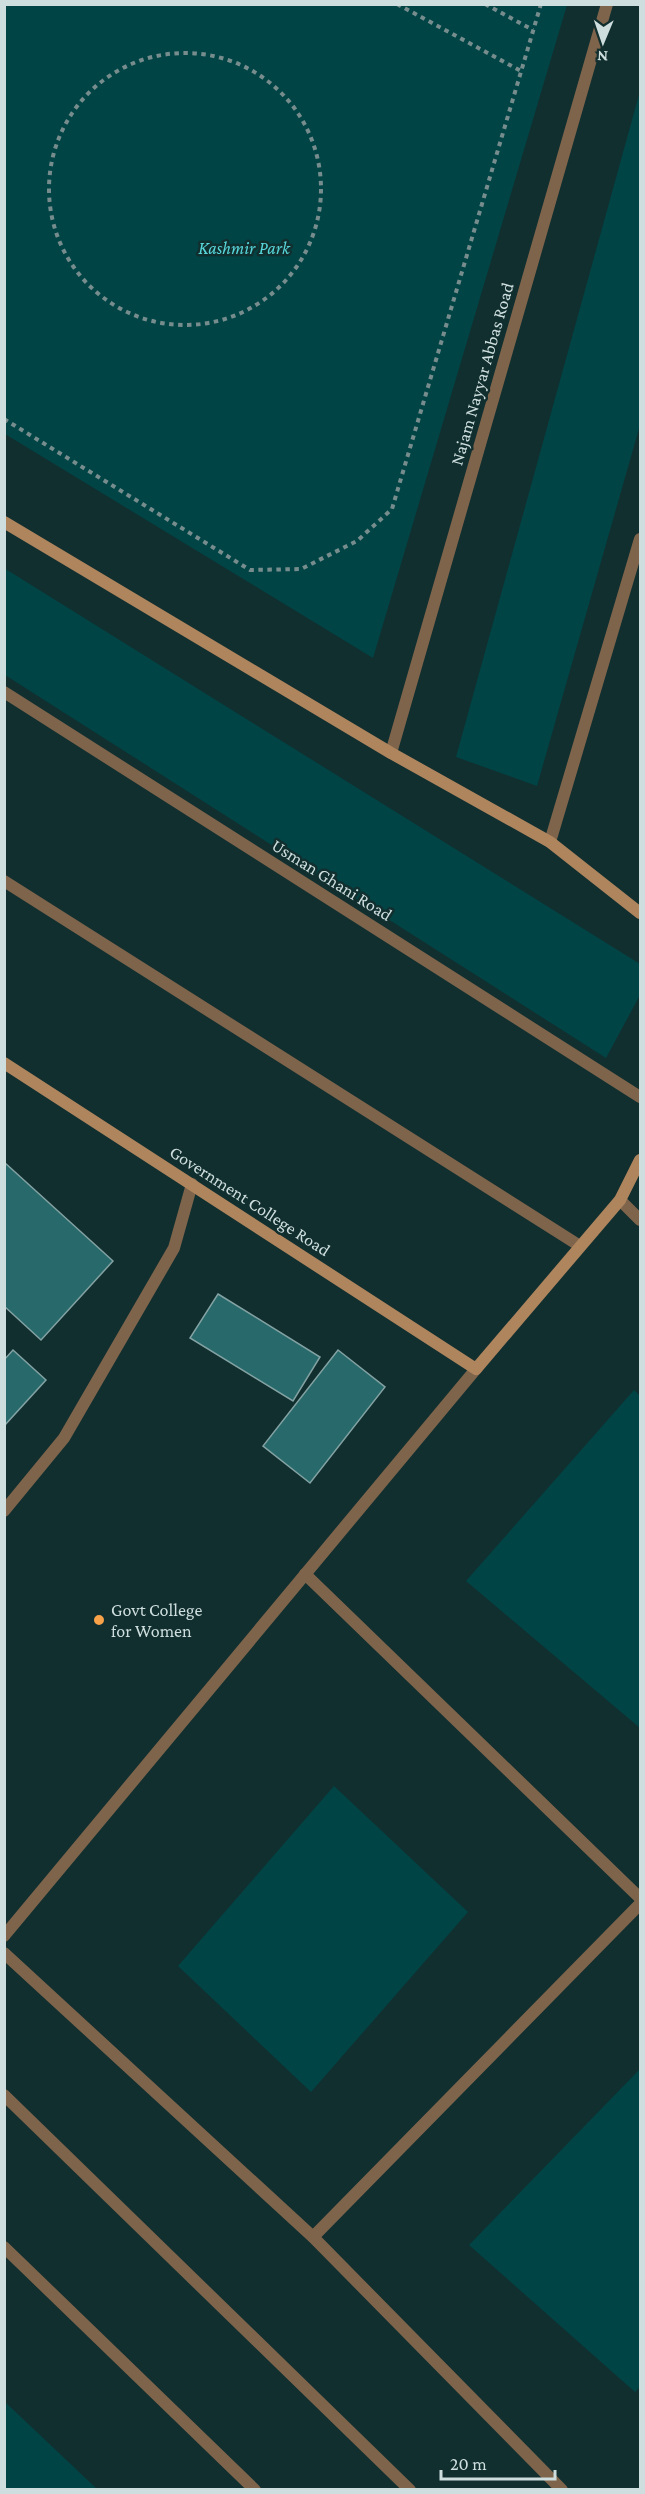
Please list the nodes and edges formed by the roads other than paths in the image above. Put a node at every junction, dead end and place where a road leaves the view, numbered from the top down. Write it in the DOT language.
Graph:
graph roads {
  1 [pos="607,4"];
  2 [pos="4,522"];
  3 [pos="640,539"];
  4 [pos="4,692"];
  5 [pos="391,753"];
  6 [pos="550,842"];
  7 [pos="4,881"];
  8 [pos="640,913"];
  9 [pos="4,1063"];
  10 [pos="640,1097"];
  11 [pos="640,1160"];
  12 [pos="192,1184"];
  13 [pos="620,1200"];
  14 [pos="640,1220"];
  15 [pos="580,1246"];
  16 [pos="476,1369"];
  17 [pos="4,1511"];
  18 [pos="305,1574"];
  19 [pos="640,1898"];
  20 [pos="640,1904"];
  21 [pos="4,1936"];
  22 [pos="4,1953"];
  23 [pos="4,2095"];
  24 [pos="313,2237"];
  25 [pos="4,2247"];
  26 [pos="255,2490"];
  27 [pos="410,2490"];
  28 [pos="562,2490"];
  1 -- 5 [label="street, Najam Nayyar Abbas Road"];
  2 -- 5 [label="street"];
  3 -- 6 [label="street"];
  4 -- 10 [label="street, Usman Ghani Road"];
  5 -- 6 [label="street"];
  6 -- 8 [label="street"];
  7 -- 15 [label="street"];
  9 -- 12 [label="street, Government College Road"];
  11 -- 13 [label="street"];
  12 -- 16 [label="street, Government College Road"];
  12 -- 17 [label="street"];
  13 -- 14 [label="street"];
  13 -- 15 [label="street"];
  15 -- 16 [label="street"];
  16 -- 18 [label="street"];
  18 -- 19 [label="street"];
  18 -- 21 [label="street"];
  20 -- 24 [label="street"];
  22 -- 24 [label="street"];
  23 -- 27 [label="street"];
  24 -- 28 [label="street"];
  25 -- 26 [label="street"];
}
